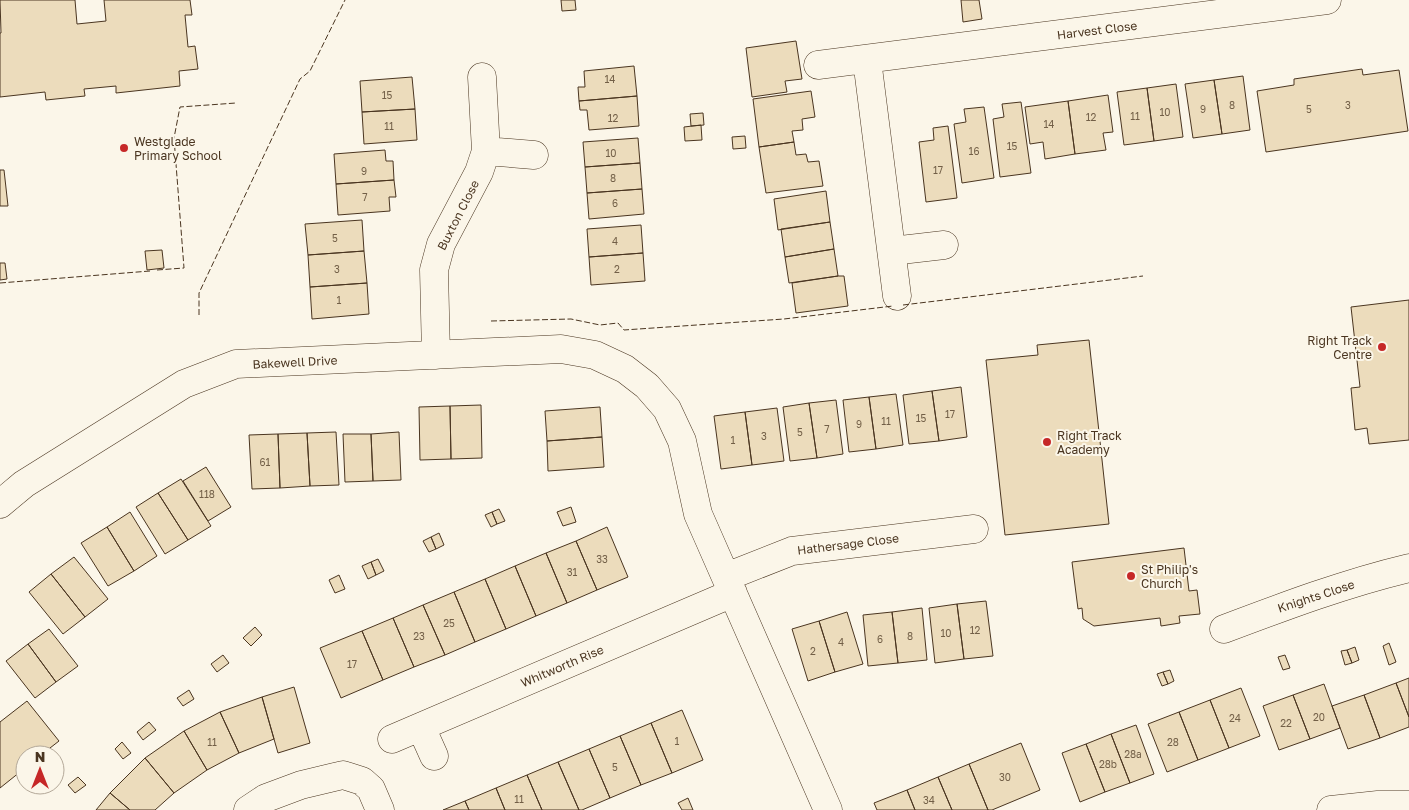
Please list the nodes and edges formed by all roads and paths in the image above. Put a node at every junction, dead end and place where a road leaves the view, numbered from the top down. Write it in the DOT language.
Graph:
graph roads {
  1 [pos="1327,0"];
  2 [pos="867,60"];
  3 [pos="818,65"];
  4 [pos="482,77"];
  5 [pos="486,151"];
  6 [pos="534,155"];
  7 [pos="944,245"];
  8 [pos="892,251"];
  9 [pos="897,296"];
  10 [pos="436,354"];
  11 [pos="0,504"];
  12 [pos="974,529"];
  13 [pos="1409,568"];
  14 [pos="729,585"];
  15 [pos="1224,629"];
  16 [pos="420,726"];
  17 [pos="392,739"];
  18 [pos="434,756"];
  19 [pos="1409,806"];
  20 [pos="248,810"];
  21 [pos="380,810"];
  22 [pos="828,810"];
  23 [pos="1331,810"];
  1 -- 2 [label="street, Harvest Close"];
  2 -- 3 [label="street, Harvest Close"];
  2 -- 8 [label="street"];
  4 -- 5 [label="street, Buxton Close"];
  5 -- 6 [label="street"];
  5 -- 10 [label="street, Buxton Close"];
  7 -- 8 [label="street"];
  8 -- 9 [label="street"];
  10 -- 11 [label="street, Bakewell Drive"];
  10 -- 14 [label="street, Bakewell Drive"];
  12 -- 14 [label="street, Hathersage Close"];
  13 -- 15 [label="street, Knights Close"];
  14 -- 16 [label="street, Whitworth Rise"];
  14 -- 22 [label="street"];
  16 -- 17 [label="street, Whitworth Rise"];
  16 -- 18 [label="street"];
  19 -- 23 [label="street"];
  20 -- 21 [label="street"];
}
